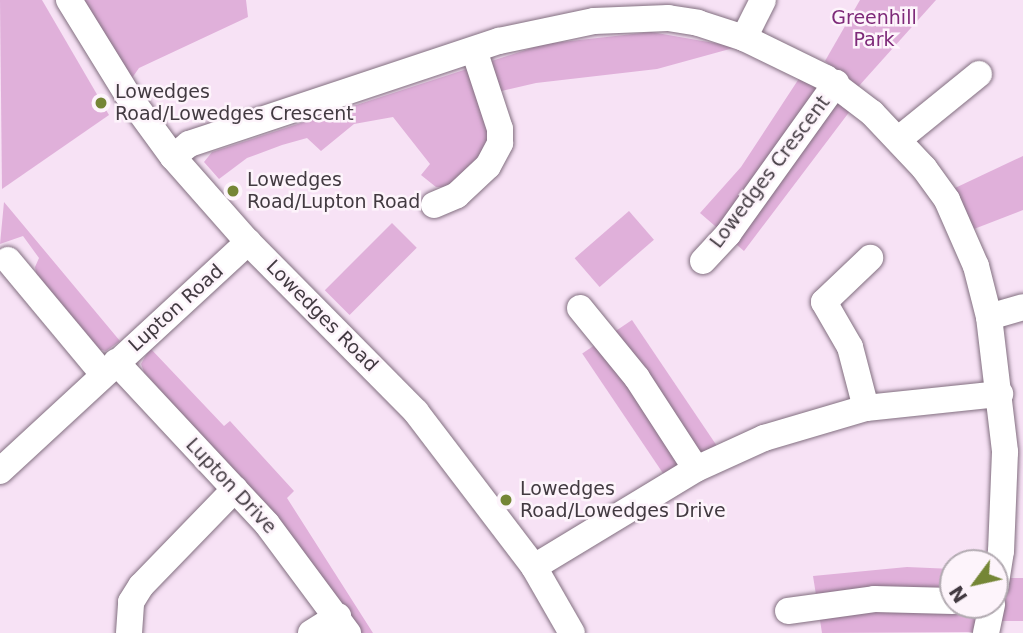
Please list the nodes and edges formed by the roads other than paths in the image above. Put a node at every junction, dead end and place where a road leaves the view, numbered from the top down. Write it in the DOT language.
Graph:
graph roads {
  1 [pos="69,0"];
  2 [pos="763,0"];
  3 [pos="744,38"];
  4 [pos="474,50"];
  5 [pos="979,74"];
  6 [pos="836,83"];
  7 [pos="899,139"];
  8 [pos="173,157"];
  9 [pos="434,205"];
  10 [pos="248,242"];
  11 [pos="870,258"];
  12 [pos="8,260"];
  13 [pos="703,261"];
  14 [pos="1023,307"];
  15 [pos="580,308"];
  16 [pos="989,317"];
  17 [pos="110,368"];
  18 [pos="1000,394"];
  19 [pos="866,408"];
  20 [pos="696,469"];
  21 [pos="0,471"];
  22 [pos="235,489"];
  23 [pos="1014,496"];
  24 [pos="1003,549"];
  25 [pos="534,568"];
  26 [pos="939,601"];
  27 [pos="788,611"];
  28 [pos="343,625"];
  29 [pos="129,633"];
  30 [pos="311,633"];
  31 [pos="572,633"];
  1 -- 8 [label="street, Lowedges Road"];
  2 -- 3 [label="street"];
  3 -- 4 [label="street, Lowedges Crescent"];
  3 -- 6 [label="street, Lowedges Crescent"];
  4 -- 8 [label="street, Lowedges Crescent"];
  4 -- 9 [label="street"];
  5 -- 7 [label="street"];
  6 -- 7 [label="street, Lowedges Crescent"];
  6 -- 13 [label="street, Lowedges Crescent"];
  7 -- 16 [label="street, Lowedges Crescent"];
  8 -- 10 [label="street, Lowedges Road"];
  10 -- 17 [label="street, Lupton Road"];
  10 -- 25 [label="street, Lowedges Road"];
  11 -- 19 [label="street"];
  12 -- 17 [label="street"];
  14 -- 16 [label="street"];
  15 -- 20 [label="street"];
  16 -- 18 [label="street, Lowedges Crescent"];
  17 -- 21 [label="street, Lupton Road"];
  17 -- 22 [label="street, Lupton Drive"];
  18 -- 19 [label="street"];
  18 -- 23 [label="street, Lowedges Crescent"];
  19 -- 20 [label="street"];
  20 -- 25 [label="street"];
  22 -- 28 [label="street, Lupton Drive"];
  22 -- 29 [label="street"];
  23 -- 24 [label="street, Lowedges Crescent"];
  25 -- 31 [label="street, Lowedges Road"];
  26 -- 27 [label="street"];
  28 -- 30 [label="street, Lupton Drive"];
}
